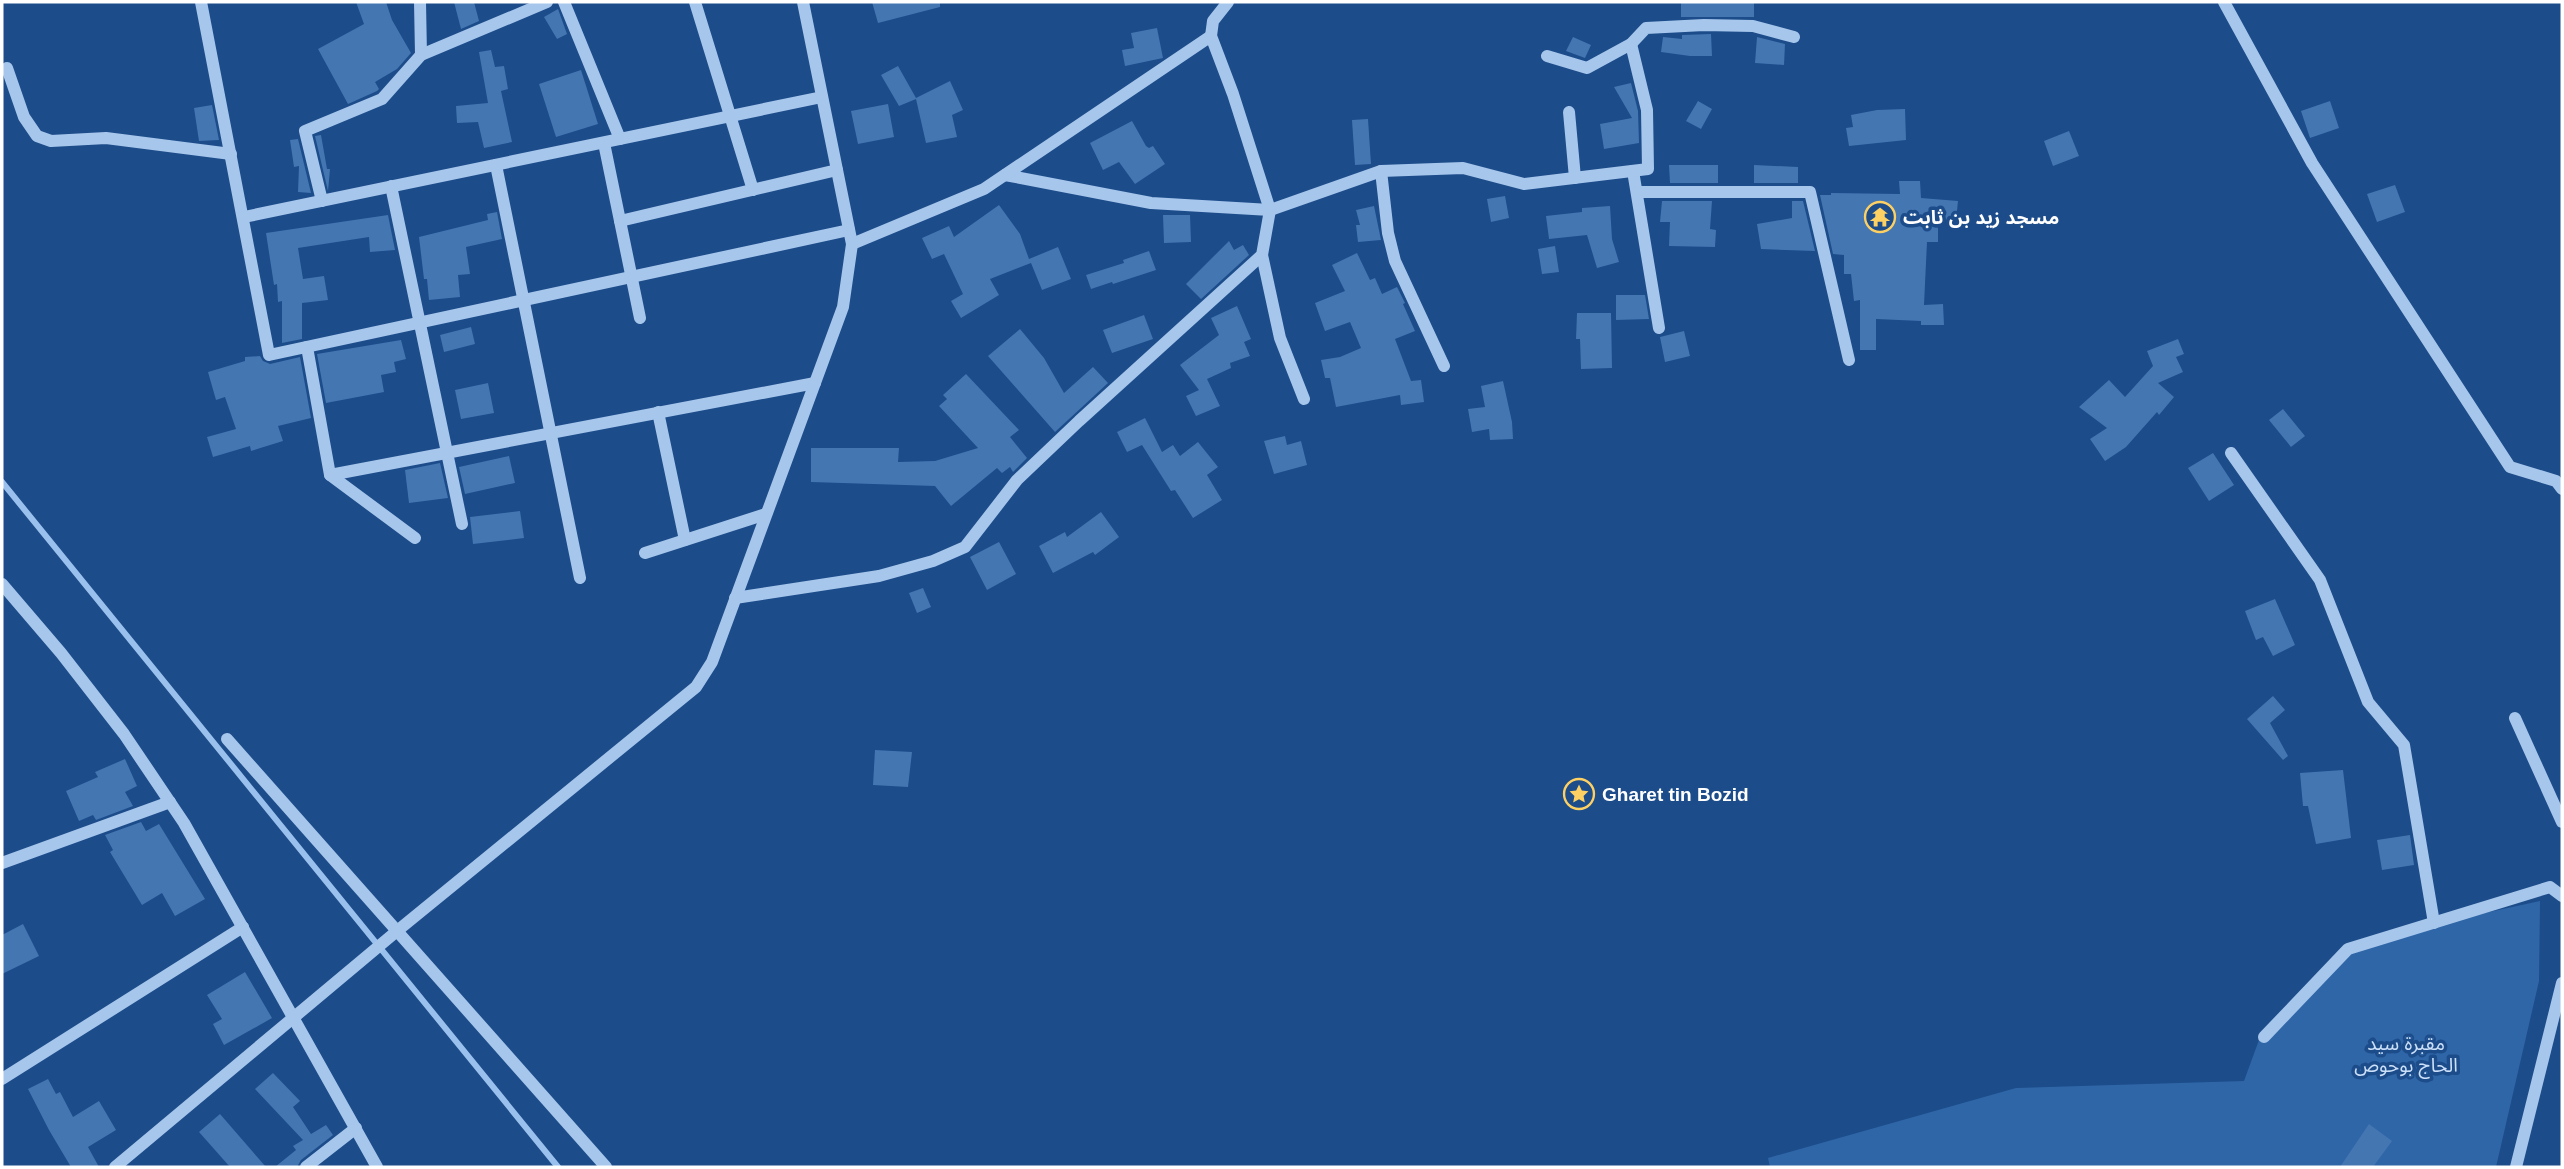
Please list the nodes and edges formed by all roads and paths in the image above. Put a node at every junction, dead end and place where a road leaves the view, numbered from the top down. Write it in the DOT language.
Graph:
graph roads {
  1 [pos="201,2"];
  2 [pos="420,2"];
  3 [pos="547,2"];
  4 [pos="564,2"];
  5 [pos="695,2"];
  6 [pos="803,2"];
  7 [pos="1228,2"];
  8 [pos="2224,2"];
  9 [pos="1211,36"];
  10 [pos="1794,37"];
  11 [pos="1632,44"];
  12 [pos="421,55"];
  13 [pos="1547,56"];
  14 [pos="7,68"];
  15 [pos="822,97"];
  16 [pos="1569,112"];
  17 [pos="731,116"];
  18 [pos="620,139"];
  19 [pos="604,143"];
  20 [pos="231,154"];
  21 [pos="496,165"];
  22 [pos="837,170"];
  23 [pos="1633,171"];
  24 [pos="1381,172"];
  25 [pos="1005,175"];
  26 [pos="1575,178"];
  27 [pos="391,186"];
  28 [pos="753,190"];
  29 [pos="1637,192"];
  30 [pos="322,201"];
  31 [pos="1270,210"];
  32 [pos="244,217"];
  33 [pos="620,221"];
  34 [pos="850,237"];
  35 [pos="1262,255"];
  36 [pos="631,277"];
  37 [pos="524,300"];
  38 [pos="640,318"];
  39 [pos="420,323"];
  40 [pos="1659,328"];
  41 [pos="307,347"];
  42 [pos="1849,360"];
  43 [pos="1444,366"];
  44 [pos="815,383"];
  45 [pos="1304,399"];
  46 [pos="658,412"];
  47 [pos="550,433"];
  48 [pos="447,452"];
  49 [pos="2231,453"];
  50 [pos="330,474"];
  51 [pos="2562,489"];
  52 [pos="766,514"];
  53 [pos="462,524"];
  54 [pos="415,538"];
  55 [pos="685,540"];
  56 [pos="645,553"];
  57 [pos="580,578"];
  58 [pos="2,584"];
  59 [pos="735,598"];
  60 [pos="2515,718"];
  61 [pos="227,739"];
  62 [pos="170,802"];
  63 [pos="2562,822"];
  64 [pos="2,863"];
  65 [pos="2562,896"];
  66 [pos="2434,923"];
  67 [pos="243,927"];
  68 [pos="397,931"];
  69 [pos="2562,983"];
  70 [pos="294,1018"];
  71 [pos="2264,1037"];
  72 [pos="2,1079"];
  73 [pos="356,1128"];
  74 [pos="115,1167"];
  75 [pos="306,1167"];
  76 [pos="377,1167"];
  77 [pos="606,1167"];
  78 [pos="2516,1167"];
  1 -- 20 [label="street"];
  2 -- 12 [label="street"];
  3 -- 12 [label="street"];
  4 -- 18 [label="street"];
  5 -- 17 [label="street"];
  6 -- 15 [label="street"];
  7 -- 9 [label="street"];
  8 -- 51 [label="street"];
  9 -- 25 [label="street"];
  9 -- 31 [label="street"];
  10 -- 11 [label="street"];
  11 -- 13 [label="street"];
  11 -- 23 [label="street"];
  12 -- 30 [label="street"];
  14 -- 20 [label="street"];
  15 -- 17 [label="street"];
  15 -- 22 [label="street"];
  16 -- 26 [label="street"];
  17 -- 18 [label="street"];
  17 -- 28 [label="street"];
  18 -- 19 [label="street"];
  19 -- 21 [label="street"];
  19 -- 33 [label="street"];
  20 -- 32 [label="street"];
  21 -- 27 [label="street"];
  21 -- 37 [label="street"];
  22 -- 28 [label="street"];
  22 -- 34 [label="street"];
  23 -- 26 [label="street"];
  23 -- 29 [label="street"];
  24 -- 26 [label="street"];
  24 -- 31 [label="street"];
  24 -- 43 [label="street"];
  25 -- 31 [label="street"];
  25 -- 34 [label="street"];
  27 -- 30 [label="street"];
  27 -- 39 [label="street"];
  28 -- 33 [label="street"];
  29 -- 40 [label="street"];
  29 -- 42 [label="street"];
  30 -- 32 [label="street"];
  31 -- 35 [label="street"];
  32 -- 41 [label="street"];
  33 -- 36 [label="street"];
  34 -- 36 [label="street"];
  34 -- 44 [label="street"];
  35 -- 45 [label="street"];
  35 -- 59 [label="street"];
  36 -- 37 [label="street"];
  36 -- 38 [label="street"];
  37 -- 39 [label="street"];
  37 -- 47 [label="street"];
  39 -- 41 [label="street"];
  39 -- 48 [label="street"];
  41 -- 50 [label="street"];
  44 -- 46 [label="street"];
  44 -- 52 [label="street"];
  46 -- 47 [label="street"];
  46 -- 55 [label="street"];
  47 -- 48 [label="street"];
  47 -- 57 [label="street"];
  48 -- 50 [label="street"];
  48 -- 53 [label="street"];
  49 -- 66 [label="street"];
  50 -- 54 [label="street"];
  52 -- 55 [label="street"];
  52 -- 59 [label="street"];
  55 -- 56 [label="street"];
  58 -- 62 [label="street"];
  59 -- 68 [label="street"];
  60 -- 63 [label="street"];
  61 -- 68 [label="street"];
  62 -- 64 [label="street"];
  62 -- 67 [label="street"];
  65 -- 66 [label="street"];
  66 -- 71 [label="street"];
  67 -- 70 [label="street"];
  67 -- 72 [label="street"];
  68 -- 70 [label="street"];
  68 -- 77 [label="street"];
  69 -- 78 [label="street"];
  70 -- 73 [label="street"];
  70 -- 74 [label="street"];
  73 -- 75 [label="street"];
  73 -- 76 [label="street"];
}
